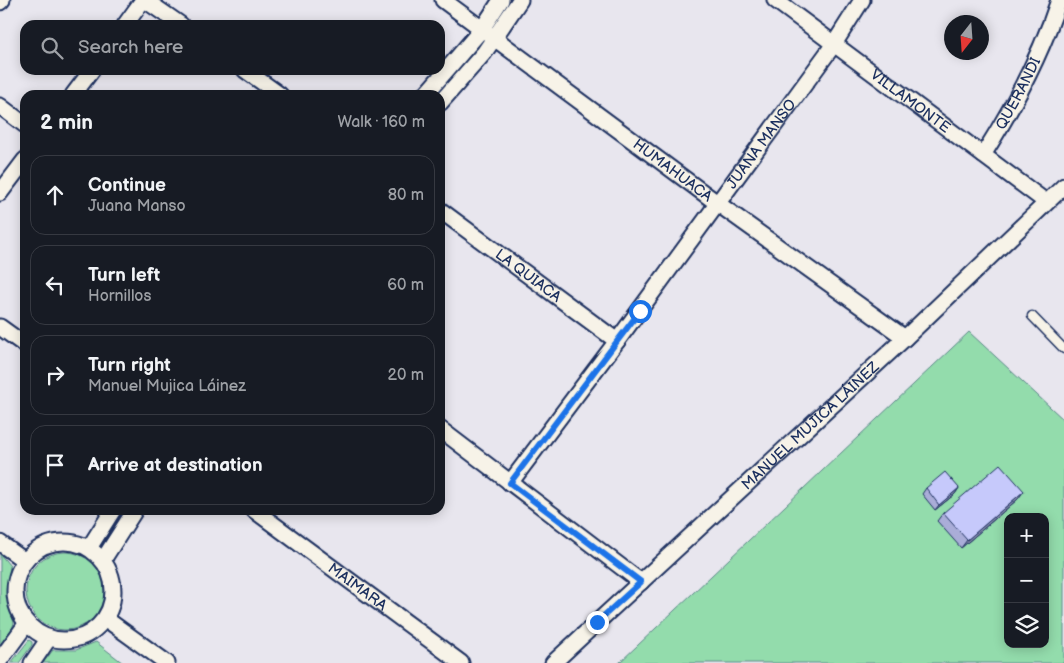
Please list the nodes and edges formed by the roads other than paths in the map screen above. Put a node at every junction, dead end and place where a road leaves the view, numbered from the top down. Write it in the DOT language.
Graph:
graph roads {
  1 [pos="144,0"];
  2 [pos="443,0"];
  3 [pos="501,0"];
  4 [pos="520,0"];
  5 [pos="775,0"];
  6 [pos="862,0"];
  7 [pos="1059,0"];
  8 [pos="129,20"];
  9 [pos="174,20"];
  10 [pos="482,29"];
  11 [pos="495,39"];
  12 [pos="834,44"];
  13 [pos="445,72"];
  14 [pos="88,75"];
  15 [pos="252,75"];
  16 [pos="442,75"];
  17 [pos="77,90"];
  18 [pos="273,90"];
  19 [pos="429,90"];
  20 [pos="445,97"];
  21 [pos="0,106"];
  22 [pos="20,121"];
  23 [pos="983,155"];
  24 [pos="20,167"];
  25 [pos="1064,186"];
  26 [pos="0,193"];
  27 [pos="1046,202"];
  28 [pos="717,203"];
  29 [pos="445,214"];
  30 [pos="1032,316"];
  31 [pos="0,327"];
  32 [pos="905,338"];
  33 [pos="20,341"];
  34 [pos="618,341"];
  35 [pos="1064,349"];
  36 [pos="445,433"];
  37 [pos="510,483"];
  38 [pos="110,515"];
  39 [pos="132,515"];
  40 [pos="261,515"];
  41 [pos="0,543"];
  42 [pos="89,548"];
  43 [pos="103,560"];
  44 [pos="25,561"];
  45 [pos="641,582"];
  46 [pos="106,619"];
  47 [pos="27,623"];
  48 [pos="49,638"];
  49 [pos="0,660"];
  50 [pos="32,663"];
  51 [pos="167,663"];
  52 [pos="461,663"];
  53 [pos="553,663"];
  1 -- 8 [label="street"];
  1 -- 9 [label="street"];
  2 -- 10 [label="street, HUMAHUACA"];
  3 -- 10 [label="street"];
  4 -- 11 [label="street"];
  5 -- 12 [label="street, VILLAMONTE"];
  6 -- 12 [label="street, JUANA MANSO"];
  7 -- 23 [label="street, QUERANDI"];
  10 -- 11 [label="street, HUMAHUACA"];
  10 -- 13 [label="street"];
  11 -- 20 [label="street"];
  11 -- 28 [label="street, HUMAHUACA"];
  12 -- 23 [label="street, VILLAMONTE"];
  12 -- 28 [label="street, JUANA MANSO"];
  14 -- 17 [label="street"];
  15 -- 18 [label="street"];
  16 -- 19 [label="street"];
  21 -- 22 [label="street"];
  23 -- 27 [label="street, VILLAMONTE"];
  24 -- 26 [label="street"];
  25 -- 27 [label="street, MANUEL MUJICA LÁINEZ"];
  27 -- 32 [label="street, MANUEL MUJICA LÁINEZ"];
  28 -- 32 [label="street, HUMAHUACA"];
  28 -- 34 [label="street, JUANA MANSO"];
  29 -- 34 [label="street, LA QUIACA"];
  30 -- 35 [label="lane"];
  31 -- 33 [label="street"];
  32 -- 45 [label="street, MANUEL MUJICA LÁINEZ"];
  34 -- 37 [label="street, JUANA MANSO"];
  36 -- 37 [label="street"];
  37 -- 45 [label="street"];
  38 -- 42 [label="street"];
  39 -- 43 [label="street"];
  40 -- 52 [label="street, MAIMARA"];
  41 -- 44 [label="street"];
  42 -- 43 [label="street"];
  42 -- 44 [label="street"];
  43 -- 46 [label="street"];
  44 -- 47 [label="street"];
  45 -- 53 [label="street, MANUEL MUJICA LÁINEZ"];
  46 -- 48 [label="street"];
  46 -- 51 [label="street"];
  47 -- 48 [label="street"];
  47 -- 49 [label="street"];
  48 -- 50 [label="street"];
}
